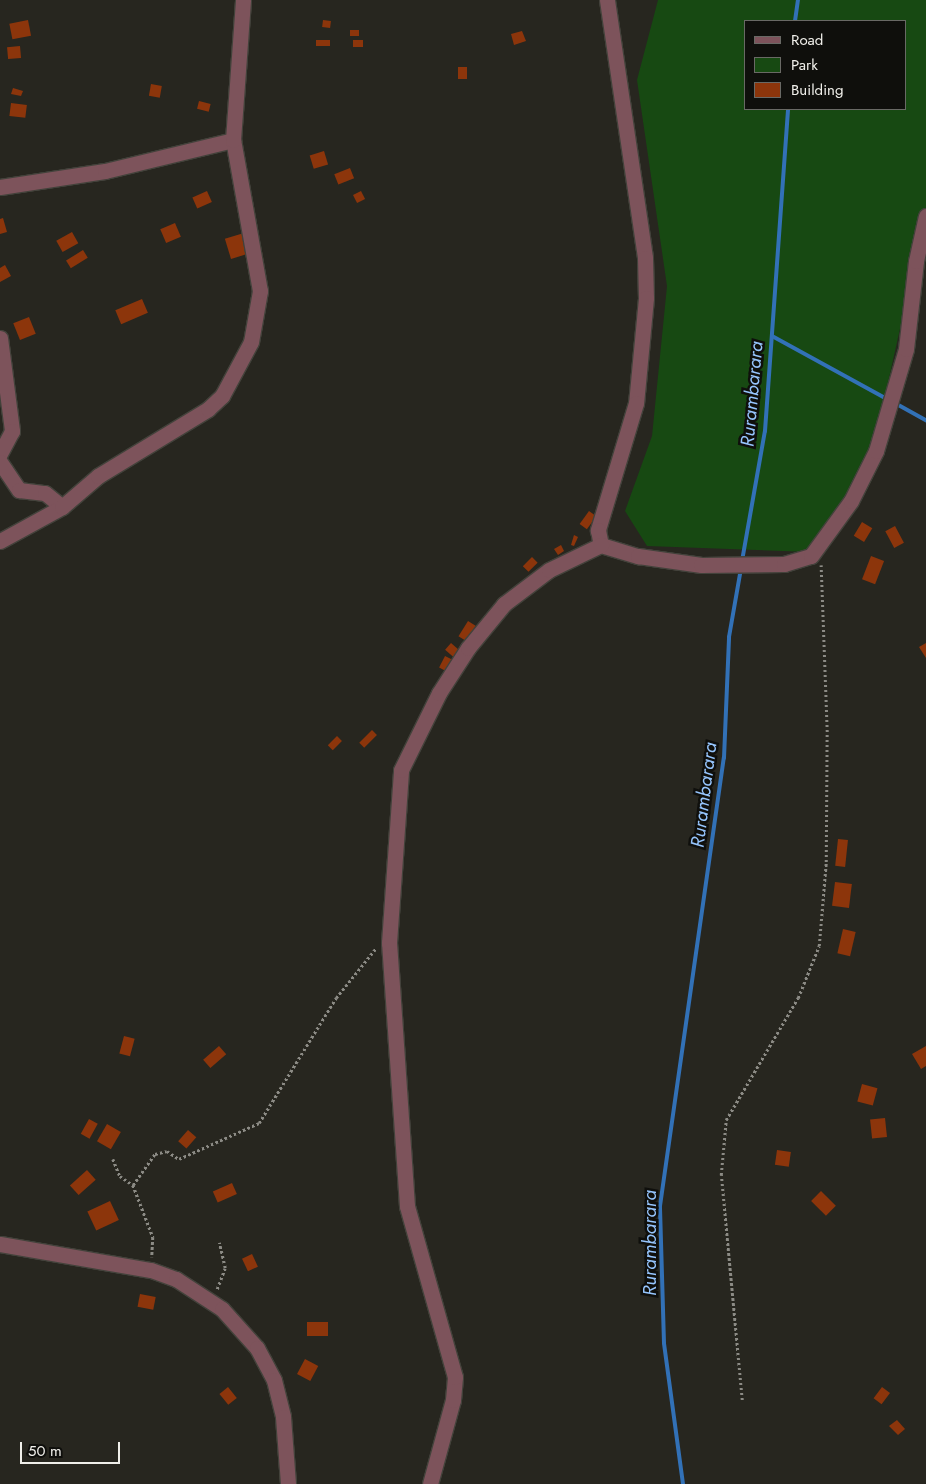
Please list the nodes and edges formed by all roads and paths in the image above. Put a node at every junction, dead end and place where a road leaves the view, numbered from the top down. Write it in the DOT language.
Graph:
graph roads {
  1 [pos="243,0"];
  2 [pos="607,0"];
  3 [pos="233,140"];
  4 [pos="0,187"];
  5 [pos="926,216"];
  6 [pos="0,338"];
  7 [pos="0,454"];
  8 [pos="0,462"];
  9 [pos="62,507"];
  10 [pos="0,541"];
  11 [pos="822,541"];
  12 [pos="602,545"];
  13 [pos="388,943"];
  14 [pos="113,1159"];
  15 [pos="133,1185"];
  16 [pos="219,1243"];
  17 [pos="0,1244"];
  18 [pos="152,1270"];
  19 [pos="212,1302"];
  20 [pos="742,1400"];
  21 [pos="288,1484"];
  22 [pos="430,1484"];
  1 -- 3 [label="street"];
  2 -- 12 [label="street"];
  3 -- 4 [label="street"];
  3 -- 9 [label="street"];
  5 -- 11 [label="street"];
  6 -- 7 [label="street"];
  8 -- 9 [label="street"];
  9 -- 10 [label="street"];
  11 -- 12 [label="street"];
  11 -- 20 [label="path"];
  12 -- 13 [label="street"];
  13 -- 15 [label="path"];
  13 -- 22 [label="street"];
  14 -- 15 [label="path"];
  15 -- 18 [label="path"];
  16 -- 19 [label="path"];
  17 -- 18 [label="street"];
  18 -- 19 [label="street"];
  19 -- 21 [label="street"];
}
